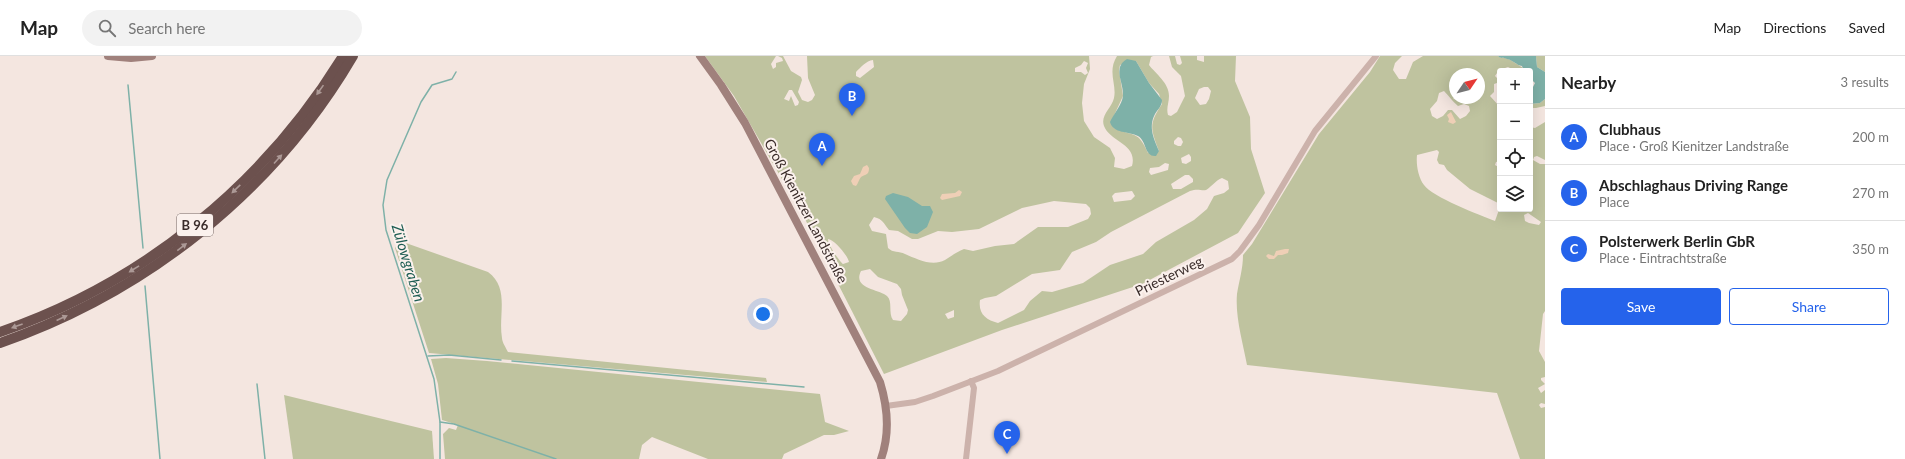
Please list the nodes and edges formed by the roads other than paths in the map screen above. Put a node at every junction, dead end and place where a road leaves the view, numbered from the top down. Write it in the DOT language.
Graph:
graph roads {
  1 [pos="108,56"];
  2 [pos="152,56"];
  3 [pos="342,56"];
  4 [pos="353,56"];
  5 [pos="700,56"];
  6 [pos="1376,56"];
  7 [pos="0,332"];
  8 [pos="0,343"];
  9 [pos="971,381"];
  10 [pos="886,406"];
  11 [pos="881,459"];
  12 [pos="966,459"];
  1 -- 2 [label="main road"];
  3 -- 7 [label="highway, B 96, one-way"];
  8 -- 4 [label="highway, B 96, one-way"];
  5 -- 10 [label="main road, Groß Kienitzer Landstraße"];
  6 -- 9 [label="street, Priesterweg"];
  9 -- 10 [label="street, Priesterweg"];
  9 -- 12 [label="street"];
  10 -- 11 [label="main road, Groß Kienitzer Landstraße"];
}
